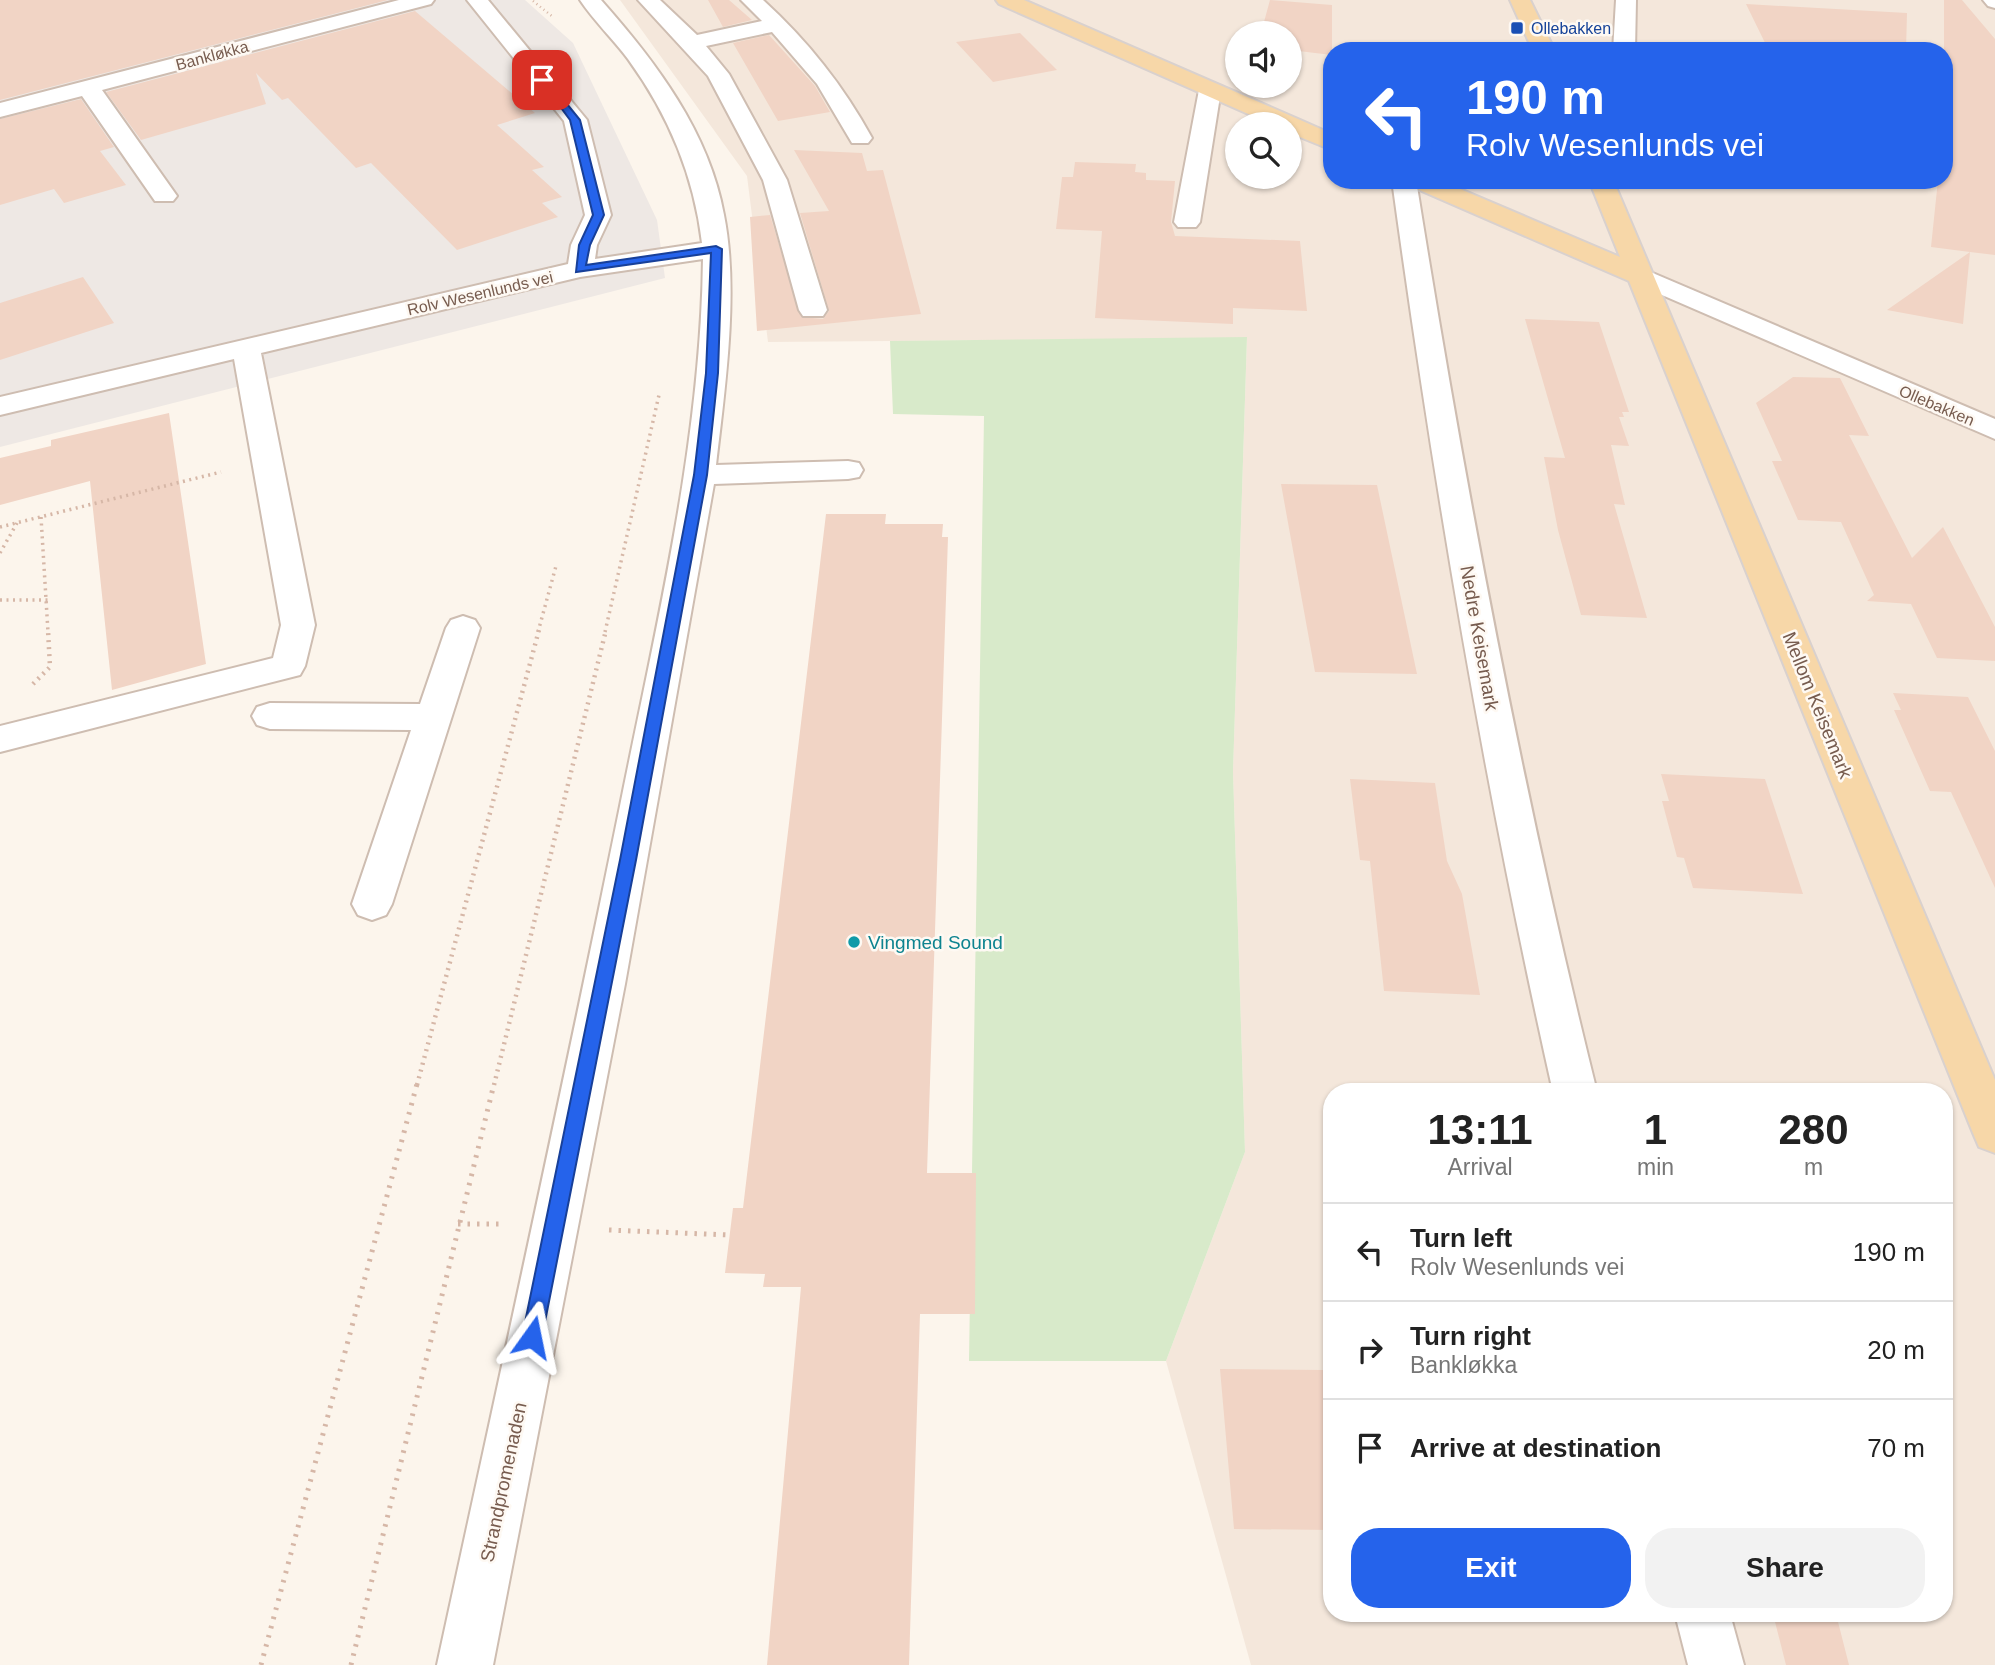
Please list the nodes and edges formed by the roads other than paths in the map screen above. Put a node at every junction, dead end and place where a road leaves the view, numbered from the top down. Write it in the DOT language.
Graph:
graph roads {
  1 [pos="424,0"];
  2 [pos="477,0"];
  3 [pos="590,0"];
  4 [pos="649,0"];
  5 [pos="751,0"];
  6 [pos="1520,0"];
  7 [pos="1626,0"];
  8 [pos="1010,1"];
  9 [pos="778,24"];
  10 [pos="1540,42"];
  11 [pos="1624,42"];
  12 [pos="692,43"];
  13 [pos="88,87"];
  14 [pos="1210,90"];
  15 [pos="0,110"];
  16 [pos="1262,112"];
  17 [pos="1302,129"];
  18 [pos="860,138"];
  19 [pos="1323,139"];
  20 [pos="1405,189"];
  21 [pos="1438,189"];
  22 [pos="1606,189"];
  23 [pos="164,196"];
  24 [pos="1187,222"];
  25 [pos="716,249"];
  26 [pos="580,270"];
  27 [pos="1641,276"];
  28 [pos="813,310"];
  29 [pos="246,350"];
  30 [pos="0,406"];
  31 [pos="1995,430"];
  32 [pos="848,470"];
  33 [pos="701,475"];
  34 [pos="463,628"];
  35 [pos="270,716"];
  36 [pos="434,717"];
  37 [pos="2,738"];
  38 [pos="372,904"];
  39 [pos="1573,1083"];
  40 [pos="1995,1133"];
  41 [pos="1705,1622"];
  42 [pos="465,1665"];
  43 [pos="1716,1665"];
  1 -- 13 [label="street, Bankløkka"];
  2 -- 26 [label="street"];
  3 -- 25 [label="street, Strandpromenaden"];
  4 -- 12 [label="street"];
  5 -- 9 [label="street"];
  6 -- 10 [label="main road"];
  7 -- 11 [label="street"];
  8 -- 14 [label="main road"];
  9 -- 12 [label="street"];
  9 -- 18 [label="street"];
  12 -- 28 [label="street"];
  13 -- 15 [label="street, Bankløkka"];
  13 -- 23 [label="street"];
  14 -- 16 [label="main road"];
  14 -- 24 [label="street"];
  17 -- 19 [label="main road"];
  20 -- 39 [label="street, Nedre Keisemark"];
  21 -- 27 [label="main road, Ollebakken"];
  22 -- 27 [label="main road, Mellom Keisemark"];
  25 -- 26 [label="street, Rolv Wesenlunds vei"];
  25 -- 33 [label="street, Strandpromenaden"];
  26 -- 29 [label="street, Rolv Wesenlunds vei"];
  27 -- 31 [label="street, Ollebakken"];
  27 -- 40 [label="main road, Mellom Keisemark"];
  29 -- 30 [label="street, Rolv Wesenlunds vei"];
  29 -- 37 [label="street"];
  32 -- 33 [label="street"];
  33 -- 42 [label="street, Strandpromenaden"];
  34 -- 36 [label="street"];
  35 -- 36 [label="street"];
  36 -- 38 [label="street"];
  41 -- 43 [label="street"];
}
